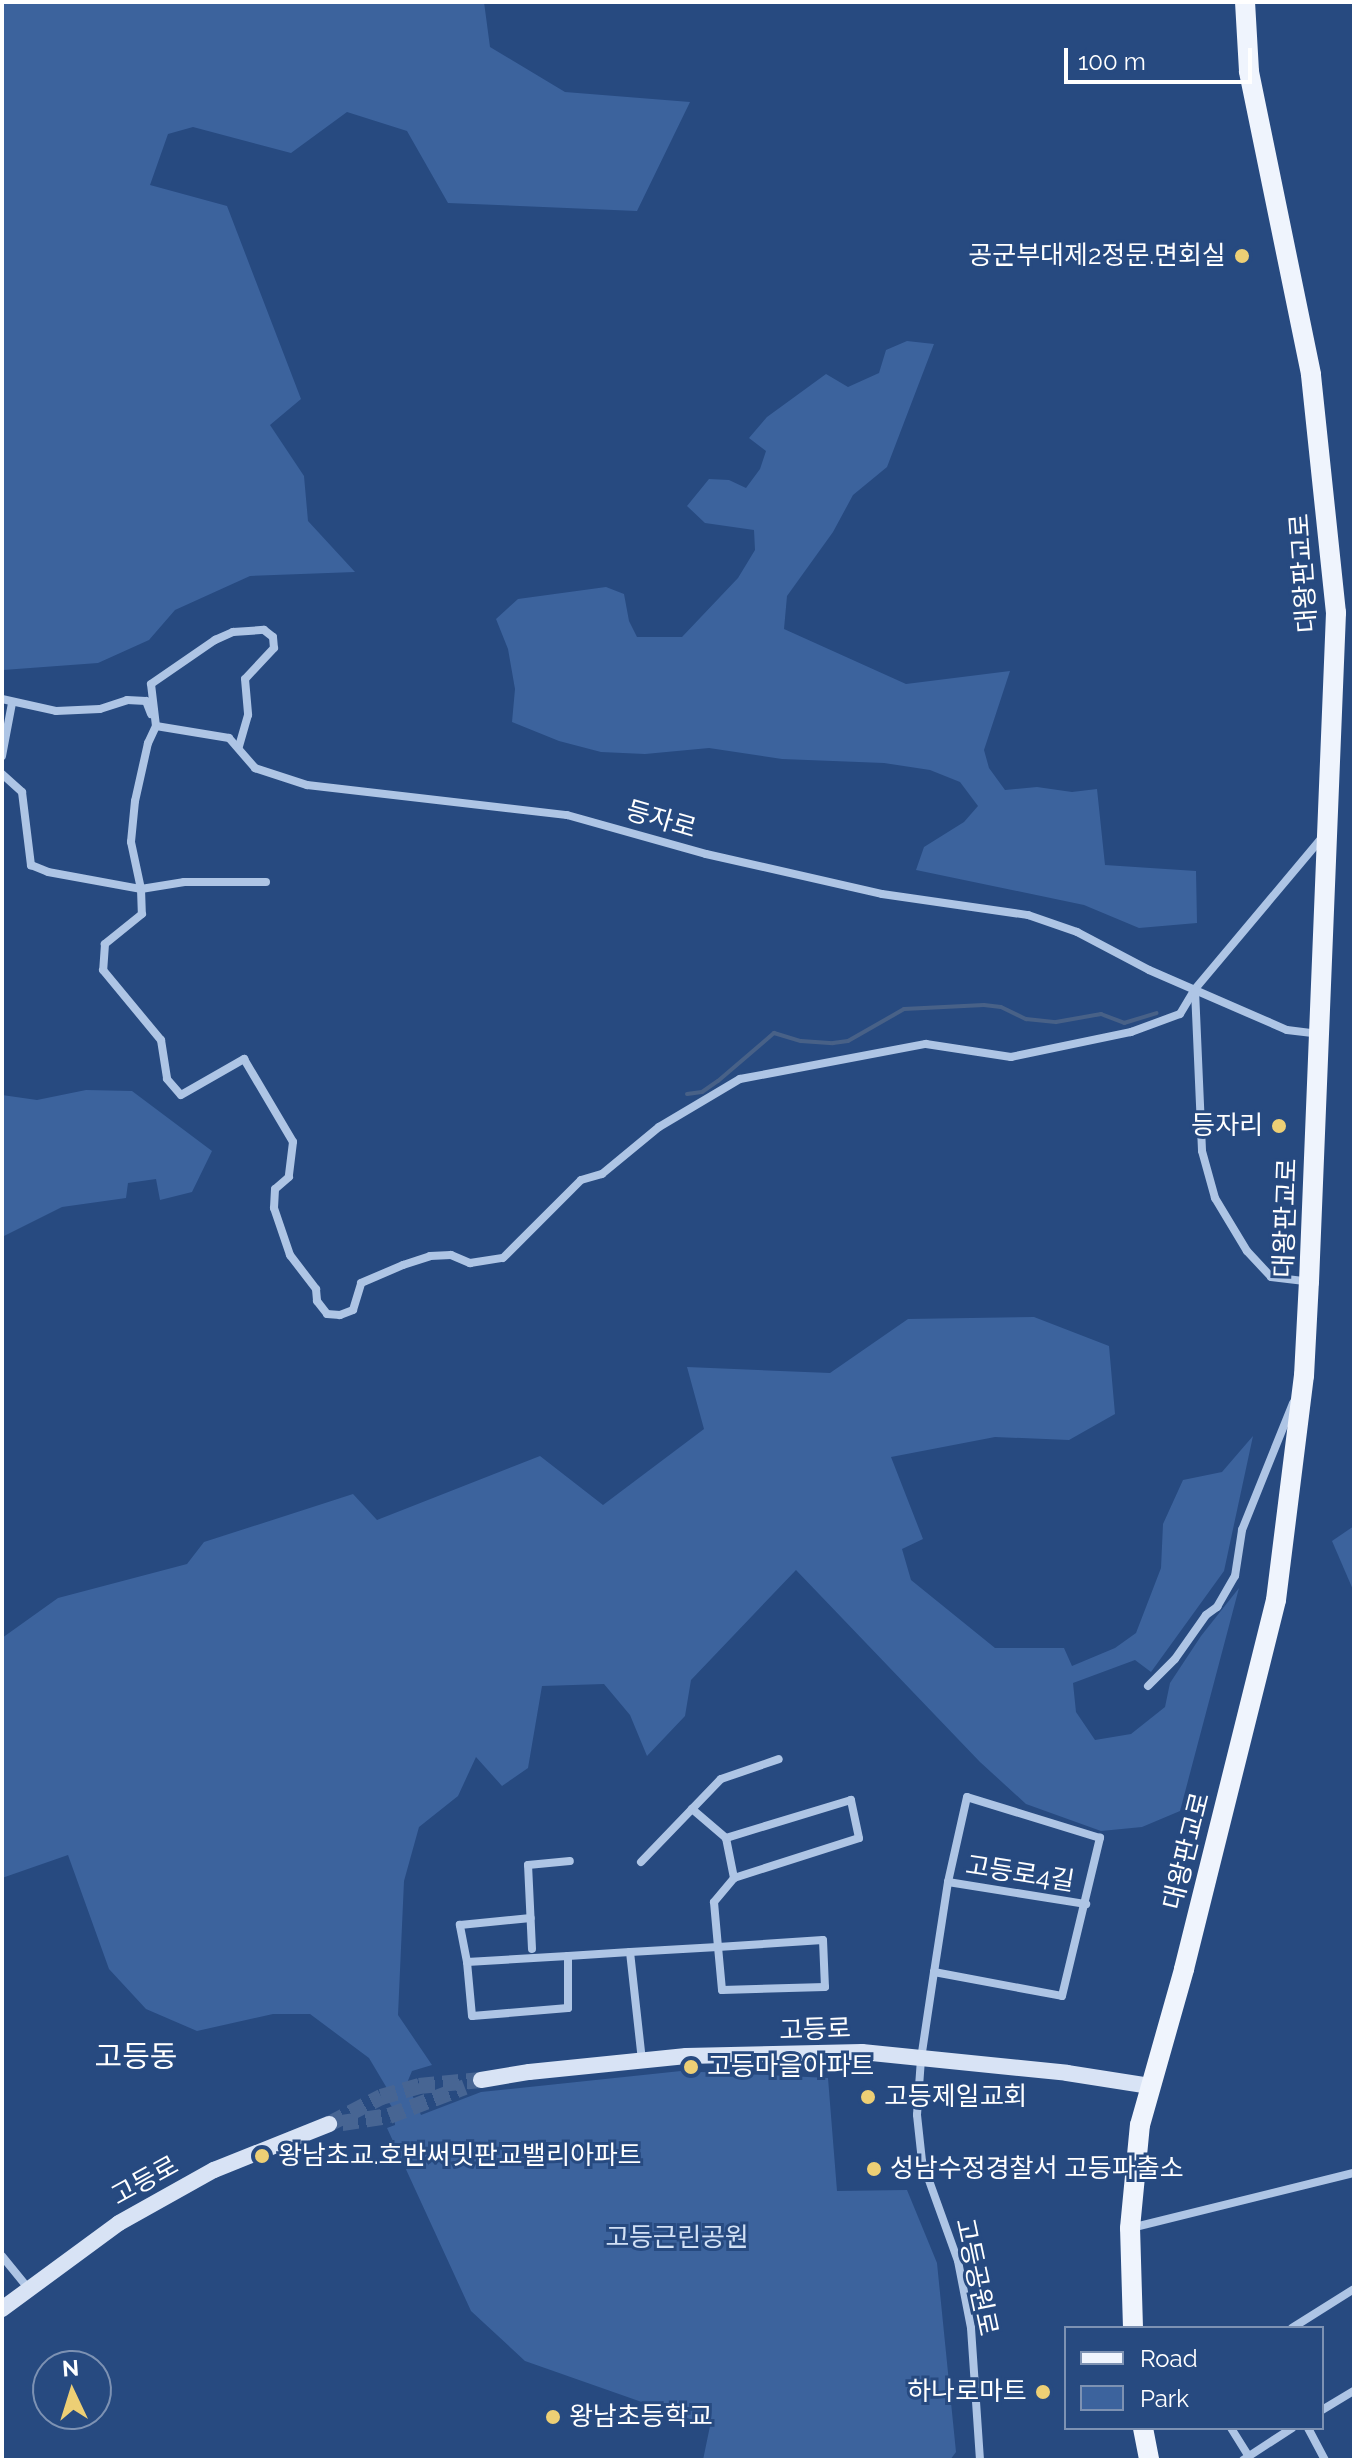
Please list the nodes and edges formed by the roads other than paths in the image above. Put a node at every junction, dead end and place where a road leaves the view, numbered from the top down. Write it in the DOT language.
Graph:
graph roads {
  1 [pos="1245,2"];
  2 [pos="2,699"];
  3 [pos="12,703"];
  4 [pos="156,726"];
  5 [pos="239,747"];
  6 [pos="2,756"];
  7 [pos="2,774"];
  8 [pos="1328,830"];
  9 [pos="266,882"];
  10 [pos="141,889"];
  11 [pos="1195,989"];
  12 [pos="1319,1034"];
  13 [pos="1309,1282"];
  14 [pos="1304,1376"];
  15 [pos="1148,1686"];
  16 [pos="779,1759"];
  17 [pos="692,1809"];
  18 [pos="726,1838"];
  19 [pos="570,1861"];
  20 [pos="641,1862"];
  21 [pos="734,1878"];
  22 [pos="948,1882"];
  23 [pos="1086,1904"];
  24 [pos="531,1918"];
  25 [pos="718,1947"];
  26 [pos="532,1949"];
  27 [pos="630,1952"];
  28 [pos="568,1956"];
  29 [pos="467,1962"];
  30 [pos="934,1972"];
  31 [pos="921,2059"];
  32 [pos="642,2060"];
  33 [pos="481,2080"];
  34 [pos="1150,2086"];
  35 [pos="329,2124"];
  36 [pos="1354,2173"];
  37 [pos="1130,2228"];
  38 [pos="2,2256"];
  39 [pos="28,2288"];
  40 [pos="1354,2289"];
  41 [pos="2,2309"];
  42 [pos="1133,2326"];
  43 [pos="1295,2326"];
  44 [pos="1354,2391"];
  45 [pos="1324,2409"];
  46 [pos="1143,2430"];
  47 [pos="1232,2430"];
  48 [pos="1289,2430"];
  49 [pos="1309,2430"];
  50 [pos="1245,2458"];
  51 [pos="980,2460"];
  52 [pos="1149,2460"];
  53 [pos="1325,2460"];
  1 -- 8 [label="main road, 대왕판교로"];
  2 -- 3 [label="street"];
  3 -- 4 [label="street"];
  3 -- 6 [label="street"];
  4 -- 5 [label="street, 등자로"];
  4 -- 5 [label="street"];
  4 -- 10 [label="street"];
  5 -- 11 [label="street, 등자로"];
  7 -- 10 [label="street"];
  8 -- 11 [label="street"];
  8 -- 12 [label="main road, 대왕판교로"];
  9 -- 10 [label="street"];
  10 -- 11 [label="street"];
  11 -- 12 [label="street, 등자로"];
  11 -- 13 [label="street"];
  12 -- 13 [label="main road, 대왕판교로"];
  13 -- 14 [label="main road, 대왕판교로"];
  14 -- 15 [label="street"];
  14 -- 34 [label="main road, 대왕판교로"];
  16 -- 17 [label="street"];
  17 -- 18 [label="street"];
  17 -- 20 [label="street"];
  18 -- 21 [label="street"];
  18 -- 21 [label="street"];
  19 -- 24 [label="street"];
  21 -- 25 [label="street"];
  22 -- 23 [label="street, 고등로4길"];
  22 -- 23 [label="street, 고등로4길"];
  22 -- 30 [label="street, 고등로4길"];
  23 -- 30 [label="street, 고등로4길"];
  24 -- 26 [label="street"];
  24 -- 29 [label="street"];
  25 -- 25 [label="street"];
  25 -- 27 [label="street"];
  27 -- 28 [label="street"];
  27 -- 32 [label="street"];
  28 -- 29 [label="street"];
  28 -- 29 [label="street"];
  30 -- 31 [label="street, 고등로4길"];
  31 -- 32 [label="street, 고등로"];
  31 -- 34 [label="street, 고등로"];
  31 -- 51 [label="street, 고등공원로"];
  32 -- 33 [label="street, 고등로"];
  34 -- 37 [label="main road, 대왕판교로"];
  35 -- 39 [label="street, 고등로"];
  36 -- 37 [label="street"];
  37 -- 42 [label="main road, 대왕판교로"];
  38 -- 39 [label="street"];
  39 -- 41 [label="street, 고등로"];
  40 -- 43 [label="street"];
  44 -- 45 [label="street"];
  46 -- 52 [label="main road"];
  47 -- 50 [label="street"];
  48 -- 50 [label="street"];
  49 -- 53 [label="street"];
}
